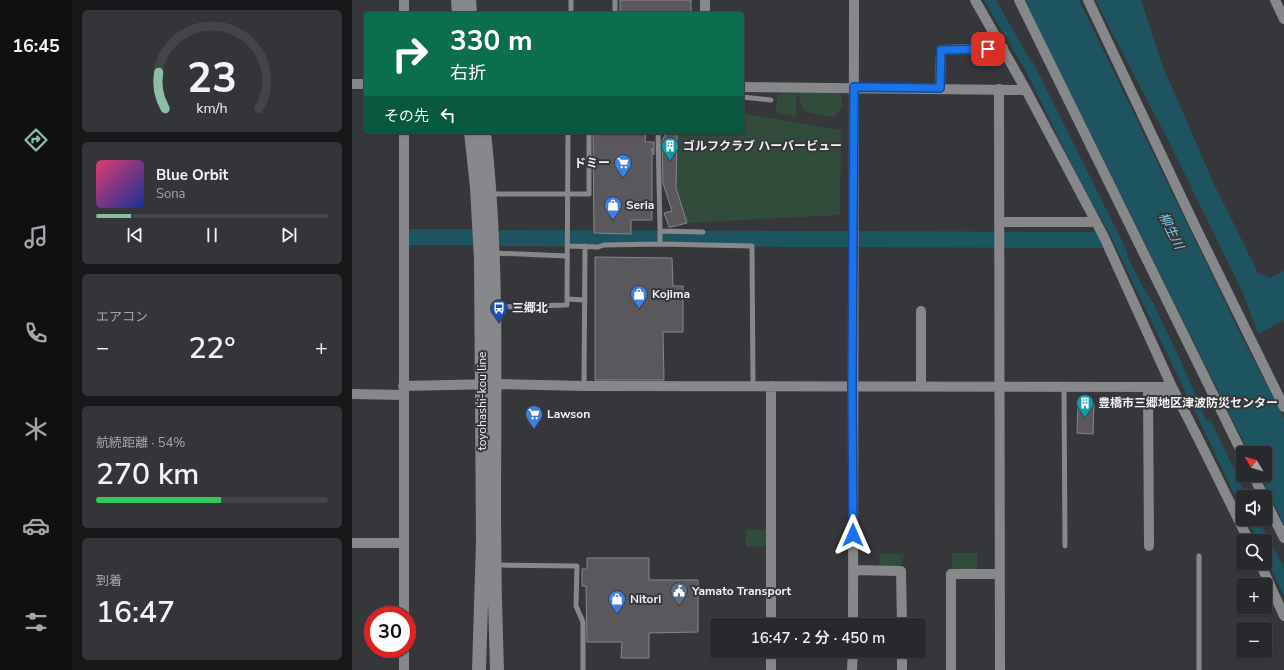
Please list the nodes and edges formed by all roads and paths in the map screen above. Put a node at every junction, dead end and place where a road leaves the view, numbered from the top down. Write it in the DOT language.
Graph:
graph roads {
  1 [pos="404,0"];
  2 [pos="458,0"];
  3 [pos="469,0"];
  4 [pos="571,0"];
  5 [pos="615,0"];
  6 [pos="705,0"];
  7 [pos="854,0"];
  8 [pos="975,0"];
  9 [pos="1019,0"];
  10 [pos="1088,0"];
  11 [pos="1275,0"];
  12 [pos="404,12"];
  13 [pos="459,12"];
  14 [pos="470,12"];
  15 [pos="571,12"];
  16 [pos="615,12"];
  17 [pos="705,12"];
  18 [pos="1284,19"];
  19 [pos="1003,48"];
  20 [pos="352,84"];
  21 [pos="364,84"];
  22 [pos="744,87"];
  23 [pos="854,87"];
  24 [pos="940,88"];
  25 [pos="999,89"];
  26 [pos="1026,90"];
  27 [pos="744,97"];
  28 [pos="771,100"];
  29 [pos="404,134"];
  30 [pos="471,134"];
  31 [pos="484,134"];
  32 [pos="568,134"];
  33 [pos="589,134"];
  34 [pos="658,134"];
  35 [pos="490,194"];
  36 [pos="568,194"];
  37 [pos="999,222"];
  38 [pos="1096,222"];
  39 [pos="703,232"];
  40 [pos="660,238"];
  41 [pos="567,244"];
  42 [pos="585,246"];
  43 [pos="493,253"];
  44 [pos="567,256"];
  45 [pos="567,299"];
  46 [pos="584,300"];
  47 [pos="495,307"];
  48 [pos="921,310"];
  49 [pos="489,385"];
  50 [pos="584,386"];
  51 [pos="753,386"];
  52 [pos="772,386"];
  53 [pos="852,386"];
  54 [pos="921,386"];
  55 [pos="999,386"];
  56 [pos="1064,387"];
  57 [pos="404,390"];
  58 [pos="1148,391"];
  59 [pos="1173,391"];
  60 [pos="352,394"];
  61 [pos="1284,407"];
  62 [pos="1239,446"];
  63 [pos="1272,514"];
  64 [pos="1246,534"];
  65 [pos="1284,538"];
  66 [pos="352,543"];
  67 [pos="404,543"];
  68 [pos="1065,546"];
  69 [pos="1149,546"];
  70 [pos="1199,556"];
  71 [pos="494,565"];
  72 [pos="853,570"];
  73 [pos="1263,570"];
  74 [pos="1000,574"];
  75 [pos="404,606"];
  76 [pos="1284,616"];
  77 [pos="771,618"];
  78 [pos="853,618"];
  79 [pos="902,618"];
  80 [pos="404,658"];
  81 [pos="771,658"];
  82 [pos="852,658"];
  83 [pos="902,658"];
  84 [pos="404,670"];
  85 [pos="479,670"];
  86 [pos="496,670"];
  87 [pos="583,670"];
  88 [pos="771,670"];
  89 [pos="852,670"];
  90 [pos="902,670"];
  91 [pos="951,670"];
  92 [pos="1000,670"];
  93 [pos="1199,670"];
  1 -- 12 [label="street"];
  2 -- 13 [label="main road"];
  3 -- 14 [label="main road"];
  4 -- 15 [label="lane"];
  5 -- 16 [label="lane"];
  6 -- 17 [label="street"];
  7 -- 23 [label="street"];
  8 -- 19 [label="street"];
  9 -- 62 [label="street"];
  10 -- 61 [label="street"];
  11 -- 18 [label="street"];
  19 -- 24 [label="street"];
  19 -- 26 [label="street"];
  20 -- 21 [label="street"];
  22 -- 23 [label="street"];
  23 -- 24 [label="street"];
  23 -- 53 [label="street"];
  24 -- 25 [label="street"];
  25 -- 26 [label="street"];
  25 -- 37 [label="street"];
  26 -- 38 [label="street"];
  27 -- 28 [label="lane"];
  29 -- 57 [label="street"];
  30 -- 49 [label="main road, toyohashi-kou line"];
  31 -- 35 [label="main road, toyohashi-kou line"];
  32 -- 36 [label="lane"];
  33 -- 36 [label="lane"];
  34 -- 40 [label="lane"];
  35 -- 36 [label="lane"];
  35 -- 43 [label="main road, toyohashi-kou line"];
  36 -- 41 [label="lane"];
  37 -- 38 [label="street"];
  37 -- 55 [label="street"];
  38 -- 59 [label="street"];
  39 -- 40 [label="lane"];
  40 -- 42 [label="lane"];
  40 -- 51 [label="lane"];
  41 -- 42 [label="lane"];
  41 -- 44 [label="lane"];
  42 -- 46 [label="lane"];
  43 -- 44 [label="lane"];
  43 -- 47 [label="main road, toyohashi-kou line"];
  44 -- 45 [label="lane"];
  45 -- 46 [label="lane"];
  45 -- 47 [label="lane"];
  46 -- 50 [label="lane"];
  47 -- 49 [label="main road, toyohashi-kou line"];
  48 -- 54 [label="street"];
  49 -- 50 [label="street"];
  49 -- 57 [label="street"];
  49 -- 71 [label="main road, toyohashi-kou line"];
  49 -- 85 [label="main road, toyohashi-kou line"];
  50 -- 51 [label="street"];
  51 -- 52 [label="street"];
  52 -- 53 [label="street"];
  52 -- 77 [label="street"];
  53 -- 54 [label="street"];
  53 -- 72 [label="street"];
  54 -- 55 [label="street"];
  55 -- 56 [label="street"];
  55 -- 74 [label="street"];
  56 -- 58 [label="street"];
  56 -- 68 [label="lane"];
  57 -- 60 [label="street"];
  57 -- 67 [label="street"];
  58 -- 59 [label="street"];
  58 -- 69 [label="street"];
  59 -- 64 [label="street"];
  63 -- 65 [label="street"];
  66 -- 67 [label="street"];
  67 -- 75 [label="street"];
  70 -- 93 [label="lane"];
  71 -- 86 [label="main road, toyohashi-kou line"];
  71 -- 87 [label="lane"];
  72 -- 78 [label="street"];
  72 -- 79 [label="street"];
  73 -- 76 [label="street"];
  74 -- 91 [label="street"];
  74 -- 92 [label="street"];
  80 -- 84 [label="street"];
  81 -- 88 [label="street"];
  82 -- 89 [label="street"];
  83 -- 90 [label="street"];
}
